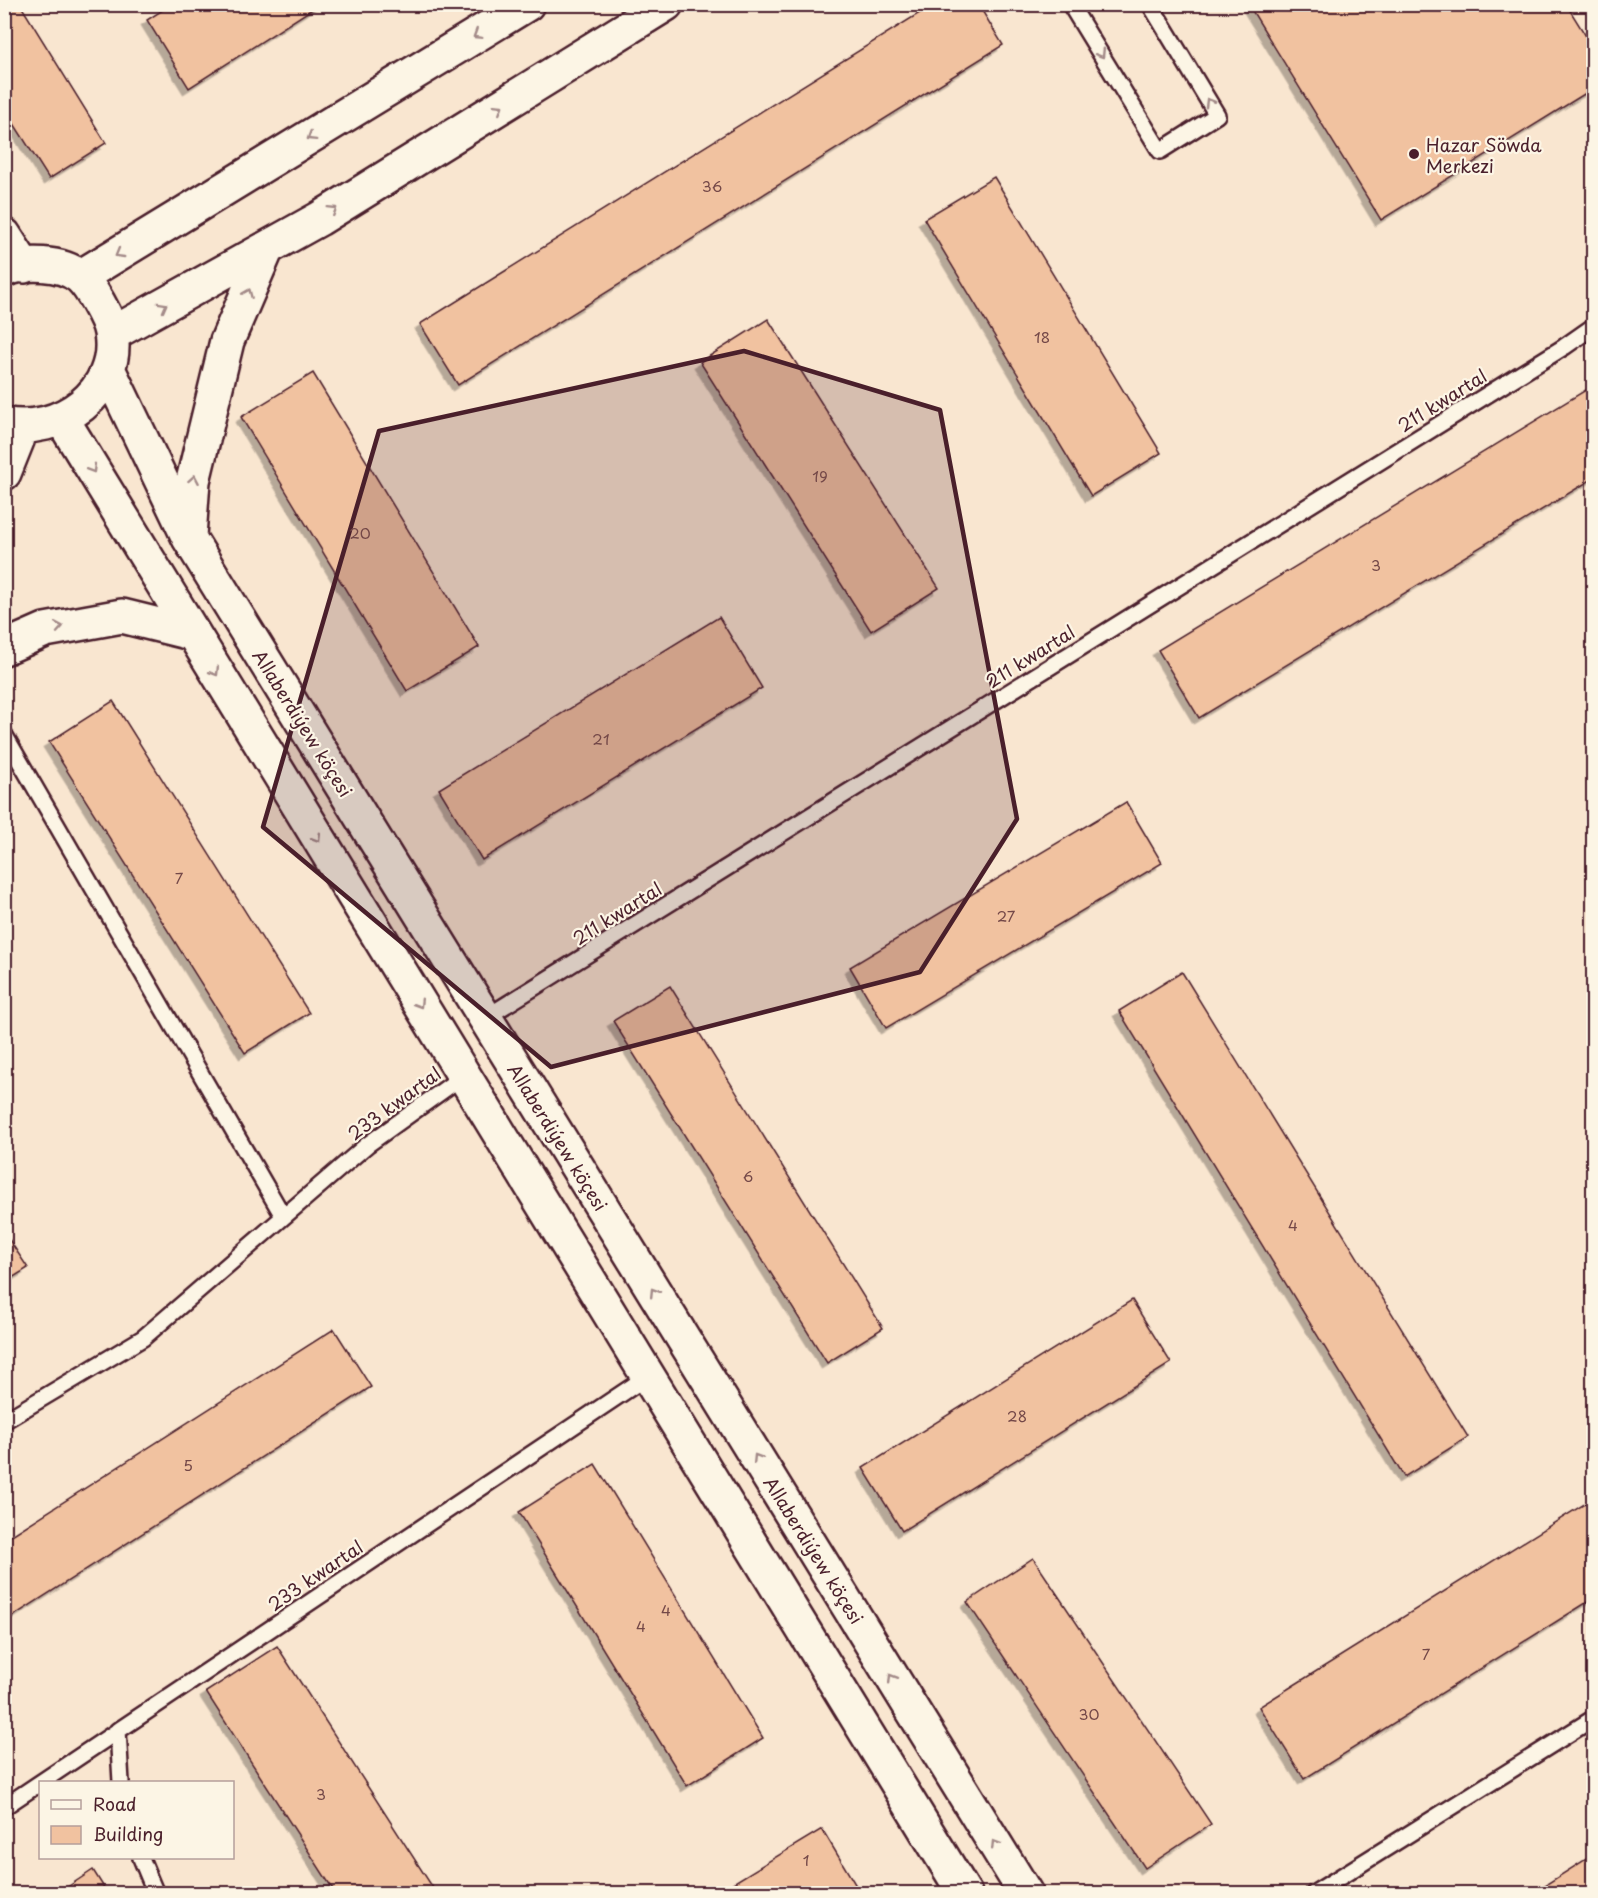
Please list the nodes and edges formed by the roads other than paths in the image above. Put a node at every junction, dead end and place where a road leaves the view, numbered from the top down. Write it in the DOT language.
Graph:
graph roads {
  1 [pos="527,4"];
  2 [pos="666,4"];
  3 [pos="1070,4"];
  4 [pos="1150,4"];
  5 [pos="4,235"];
  6 [pos="267,248"];
  7 [pos="14,268"];
  8 [pos="80,277"];
  9 [pos="1593,326"];
  10 [pos="112,334"];
  11 [pos="109,371"];
  12 [pos="62,419"];
  13 [pos="13,426"];
  14 [pos="4,472"];
  15 [pos="189,538"];
  16 [pos="191,633"];
  17 [pos="4,648"];
  18 [pos="4,734"];
  19 [pos="485,1018"];
  20 [pos="463,1076"];
  21 [pos="283,1216"];
  22 [pos="648,1376"];
  23 [pos="4,1421"];
  24 [pos="1593,1718"];
  25 [pos="118,1730"];
  26 [pos="42,1781"];
  27 [pos="121,1781"];
  28 [pos="39,1783"];
  29 [pos="4,1807"];
  30 [pos="142,1859"];
  31 [pos="156,1893"];
  32 [pos="965,1893"];
  33 [pos="1026,1893"];
  34 [pos="1313,1893"];
  1 -- 8 [label="street, one-way"];
  6 -- 2 [label="street, one-way"];
  3 -- 4 [label="lane, one-way"];
  5 -- 7 [label="street"];
  10 -- 6 [label="street, one-way"];
  15 -- 6 [label="street, one-way"];
  7 -- 8 [label="street"];
  8 -- 10 [label="street"];
  9 -- 19 [label="lane, 211 kwartal"];
  10 -- 11 [label="street"];
  11 -- 12 [label="street"];
  11 -- 15 [label="street, Allaberdiýew köçesi"];
  12 -- 13 [label="street"];
  12 -- 16 [label="street, one-way"];
  13 -- 14 [label="street"];
  15 -- 19 [label="street, Allaberdiýew köçesi"];
  17 -- 16 [label="street, one-way"];
  16 -- 20 [label="street, one-way"];
  18 -- 21 [label="lane"];
  33 -- 19 [label="street, Allaberdiýew köçesi, one-way"];
  20 -- 21 [label="lane, 233 kwartal"];
  20 -- 22 [label="street"];
  21 -- 23 [label="lane, 233 kwartal"];
  22 -- 25 [label="lane, 233 kwartal"];
  22 -- 32 [label="street"];
  24 -- 34 [label="lane"];
  25 -- 26 [label="lane, 233 kwartal"];
  25 -- 27 [label="lane"];
  28 -- 29 [label="lane, 233 kwartal"];
  30 -- 31 [label="lane"];
}
